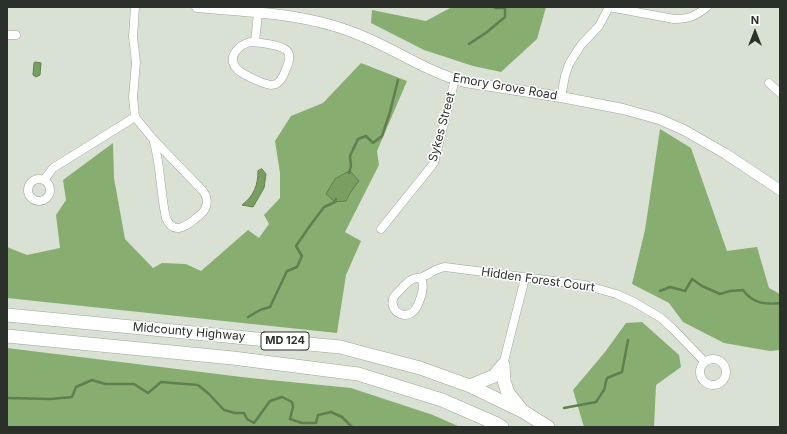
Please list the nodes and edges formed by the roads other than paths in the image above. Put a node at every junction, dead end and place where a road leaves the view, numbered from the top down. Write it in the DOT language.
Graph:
graph roads {
  1 [pos="136,7"];
  2 [pos="197,7"];
  3 [pos="609,7"];
  4 [pos="707,7"];
  5 [pos="259,10"];
  6 [pos="255,42"];
  7 [pos="455,80"];
  8 [pos="769,83"];
  9 [pos="780,93"];
  10 [pos="561,97"];
  11 [pos="135,117"];
  12 [pos="153,139"];
  13 [pos="44,180"];
  14 [pos="780,190"];
  15 [pos="381,229"];
  16 [pos="421,278"];
  17 [pos="525,278"];
  18 [pos="7,315"];
  19 [pos="7,336"];
  20 [pos="705,362"];
  21 [pos="503,365"];
  22 [pos="470,386"];
  23 [pos="524,412"];
  24 [pos="502,427"];
  25 [pos="548,427"];
  1 -- 11 [label="street"];
  2 -- 5 [label="street, Emory Grove Road"];
  3 -- 4 [label="street"];
  3 -- 10 [label="street"];
  5 -- 6 [label="street"];
  5 -- 7 [label="street, Emory Grove Road"];
  6 -- 6 [label="street"];
  7 -- 10 [label="street, Emory Grove Road"];
  7 -- 15 [label="street, Sykes Street"];
  8 -- 9 [label="street"];
  10 -- 14 [label="street, Emory Grove Road"];
  11 -- 12 [label="street"];
  11 -- 13 [label="street"];
  12 -- 12 [label="street"];
  16 -- 16 [label="street, Hidden Forest Court"];
  16 -- 17 [label="street, Hidden Forest Court"];
  17 -- 20 [label="street, Hidden Forest Court"];
  17 -- 21 [label="street"];
  18 -- 22 [label="main road, Midcounty Highway / MD 124"];
  19 -- 24 [label="main road, Midcounty Highway / MD 124"];
  21 -- 22 [label="main road"];
  21 -- 23 [label="main road"];
  22 -- 23 [label="main road, Midcounty Highway / MD 124"];
  23 -- 25 [label="main road, Midcounty Highway / MD 124"];
}
